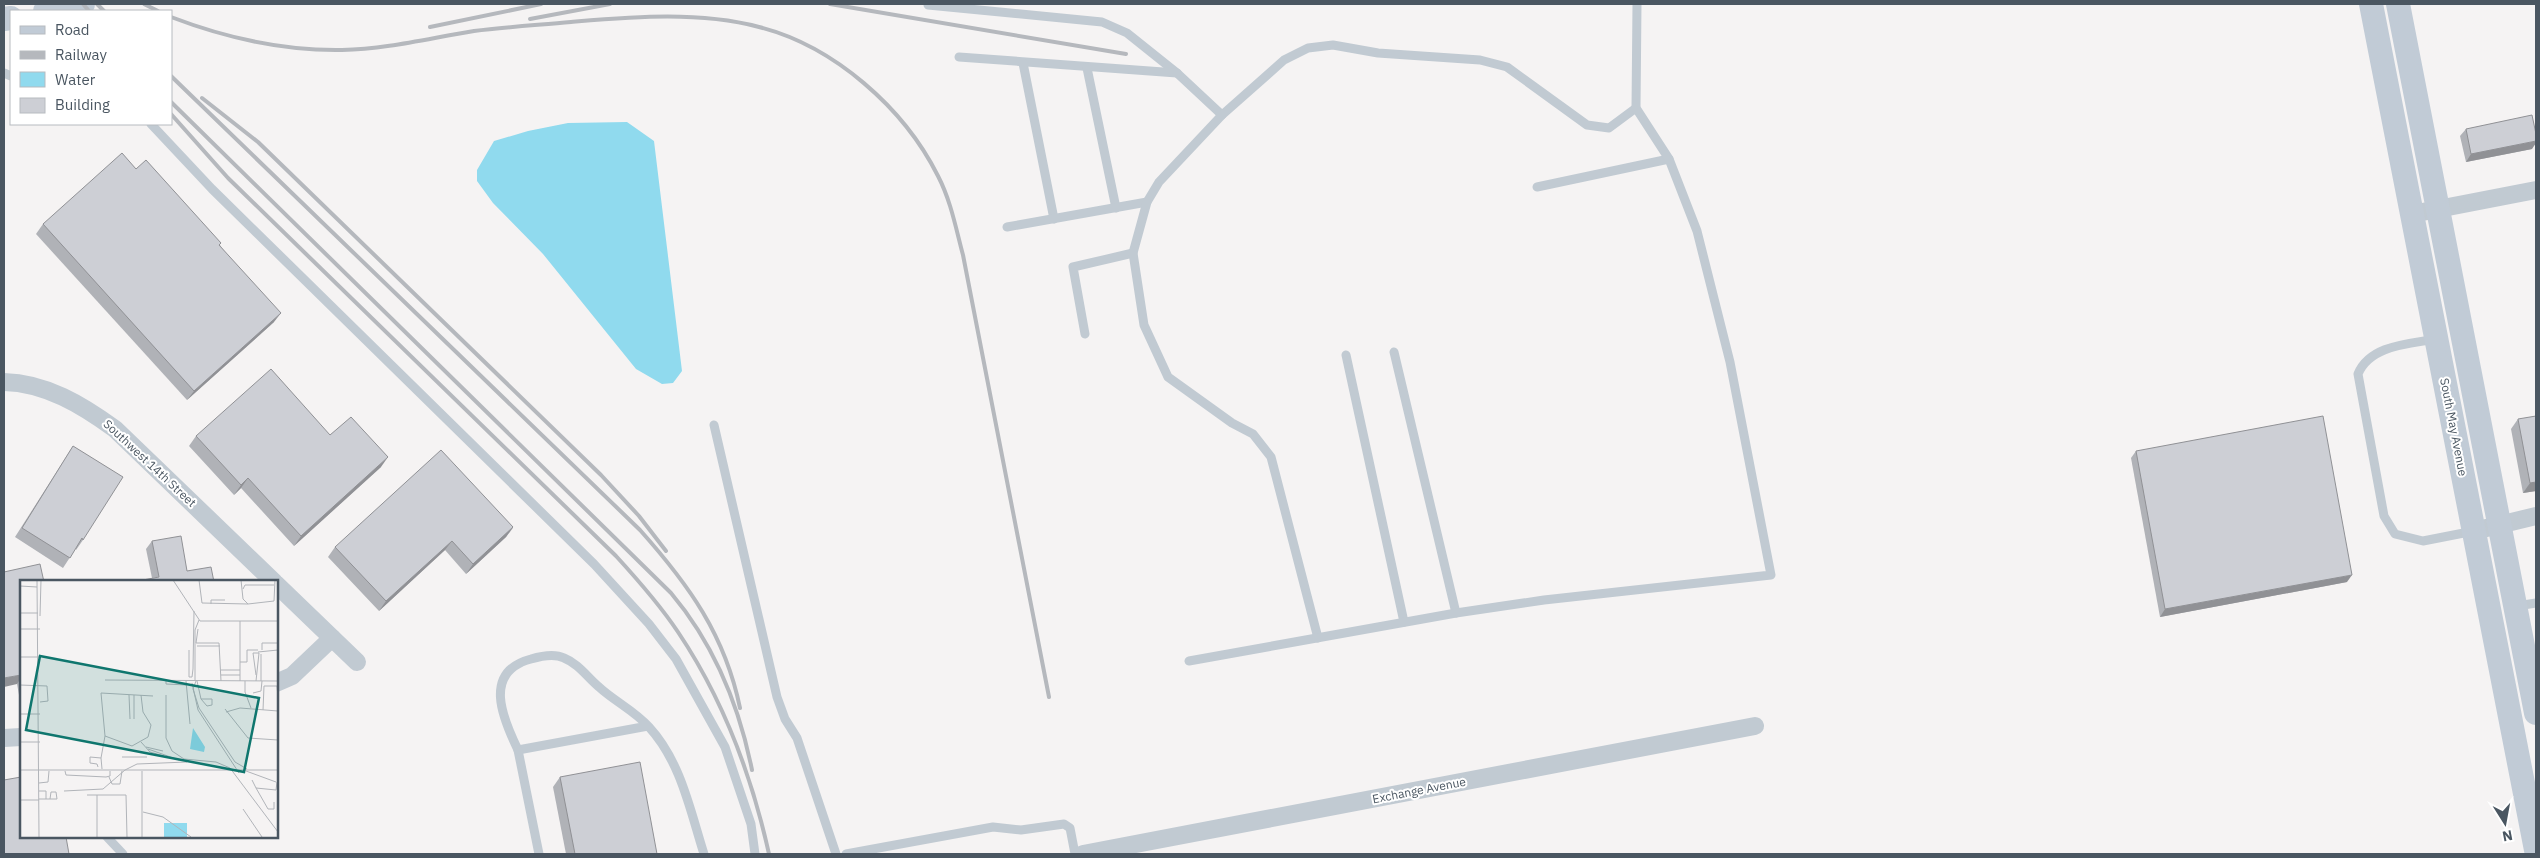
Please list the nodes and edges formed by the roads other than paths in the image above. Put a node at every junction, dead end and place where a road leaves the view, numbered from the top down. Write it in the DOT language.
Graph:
graph roads {
  1 [pos="83,4"];
  2 [pos="1637,4"];
  3 [pos="2371,4"];
  4 [pos="2398,4"];
  5 [pos="928,5"];
  6 [pos="50,10"];
  7 [pos="959,57"];
  8 [pos="1023,63"];
  9 [pos="1087,68"];
  10 [pos="1177,74"];
  11 [pos="1636,108"];
  12 [pos="1222,115"];
  13 [pos="152,125"];
  14 [pos="1669,159"];
  15 [pos="1537,187"];
  16 [pos="2536,190"];
  17 [pos="1147,202"];
  18 [pos="1116,208"];
  19 [pos="2438,208"];
  20 [pos="2412,214"];
  21 [pos="1054,219"];
  22 [pos="1007,227"];
  23 [pos="1133,253"];
  24 [pos="1085,334"];
  25 [pos="2436,339"];
  26 [pos="1394,352"];
  27 [pos="1346,355"];
  28 [pos="4,382"];
  29 [pos="714,424"];
  30 [pos="2536,516"];
  31 [pos="2499,524"];
  32 [pos="2474,531"];
  33 [pos="272,580"];
  34 [pos="278,586"];
  35 [pos="2526,605"];
  36 [pos="1456,612"];
  37 [pos="1404,622"];
  38 [pos="332,638"];
  39 [pos="1318,638"];
  40 [pos="2530,649"];
  41 [pos="1189,661"];
  42 [pos="357,662"];
  43 [pos="278,682"];
  44 [pos="2535,699"];
  45 [pos="648,726"];
  46 [pos="1755,726"];
  47 [pos="20,737"];
  48 [pos="4,738"];
  49 [pos="518,750"];
  50 [pos="107,838"];
  51 [pos="2536,847"];
  52 [pos="123,854"];
  53 [pos="538,854"];
  54 [pos="704,854"];
  55 [pos="755,854"];
  56 [pos="836,854"];
  57 [pos="846,854"];
  58 [pos="1075,854"];
  59 [pos="1083,854"];
  1 -- 6 [label="main road"];
  2 -- 11 [label="lane"];
  3 -- 20 [label="main road, South May Avenue"];
  4 -- 19 [label="main road"];
  5 -- 10 [label="lane"];
  7 -- 8 [label="lane"];
  8 -- 9 [label="lane"];
  8 -- 21 [label="lane"];
  9 -- 10 [label="lane"];
  9 -- 18 [label="lane"];
  10 -- 12 [label="lane"];
  11 -- 12 [label="lane"];
  11 -- 14 [label="lane"];
  12 -- 17 [label="lane"];
  13 -- 55 [label="lane"];
  14 -- 15 [label="lane"];
  14 -- 36 [label="lane"];
  16 -- 19 [label="street"];
  17 -- 18 [label="lane"];
  17 -- 23 [label="lane"];
  18 -- 21 [label="lane"];
  19 -- 20 [label="street"];
  19 -- 31 [label="main road"];
  20 -- 25 [label="main road, South May Avenue"];
  21 -- 22 [label="lane"];
  23 -- 24 [label="lane"];
  23 -- 39 [label="lane"];
  25 -- 32 [label="main road, South May Avenue"];
  25 -- 32 [label="lane"];
  26 -- 36 [label="lane"];
  27 -- 37 [label="lane"];
  28 -- 33 [label="street, Southwest 14th Street"];
  29 -- 56 [label="lane"];
  30 -- 31 [label="street"];
  31 -- 32 [label="street"];
  31 -- 35 [label="main road"];
  32 -- 51 [label="main road, South May Avenue"];
  34 -- 38 [label="street, Southwest 14th Street"];
  35 -- 40 [label="main road"];
  36 -- 37 [label="lane"];
  37 -- 39 [label="lane"];
  38 -- 42 [label="street, Southwest 14th Street"];
  38 -- 43 [label="street"];
  39 -- 41 [label="lane"];
  40 -- 44 [label="main road"];
  45 -- 49 [label="lane"];
  45 -- 49 [label="lane"];
  45 -- 54 [label="lane"];
  46 -- 59 [label="street, Exchange Avenue"];
  47 -- 48 [label="street"];
  49 -- 53 [label="lane"];
  50 -- 52 [label="lane"];
  57 -- 58 [label="lane"];
}
